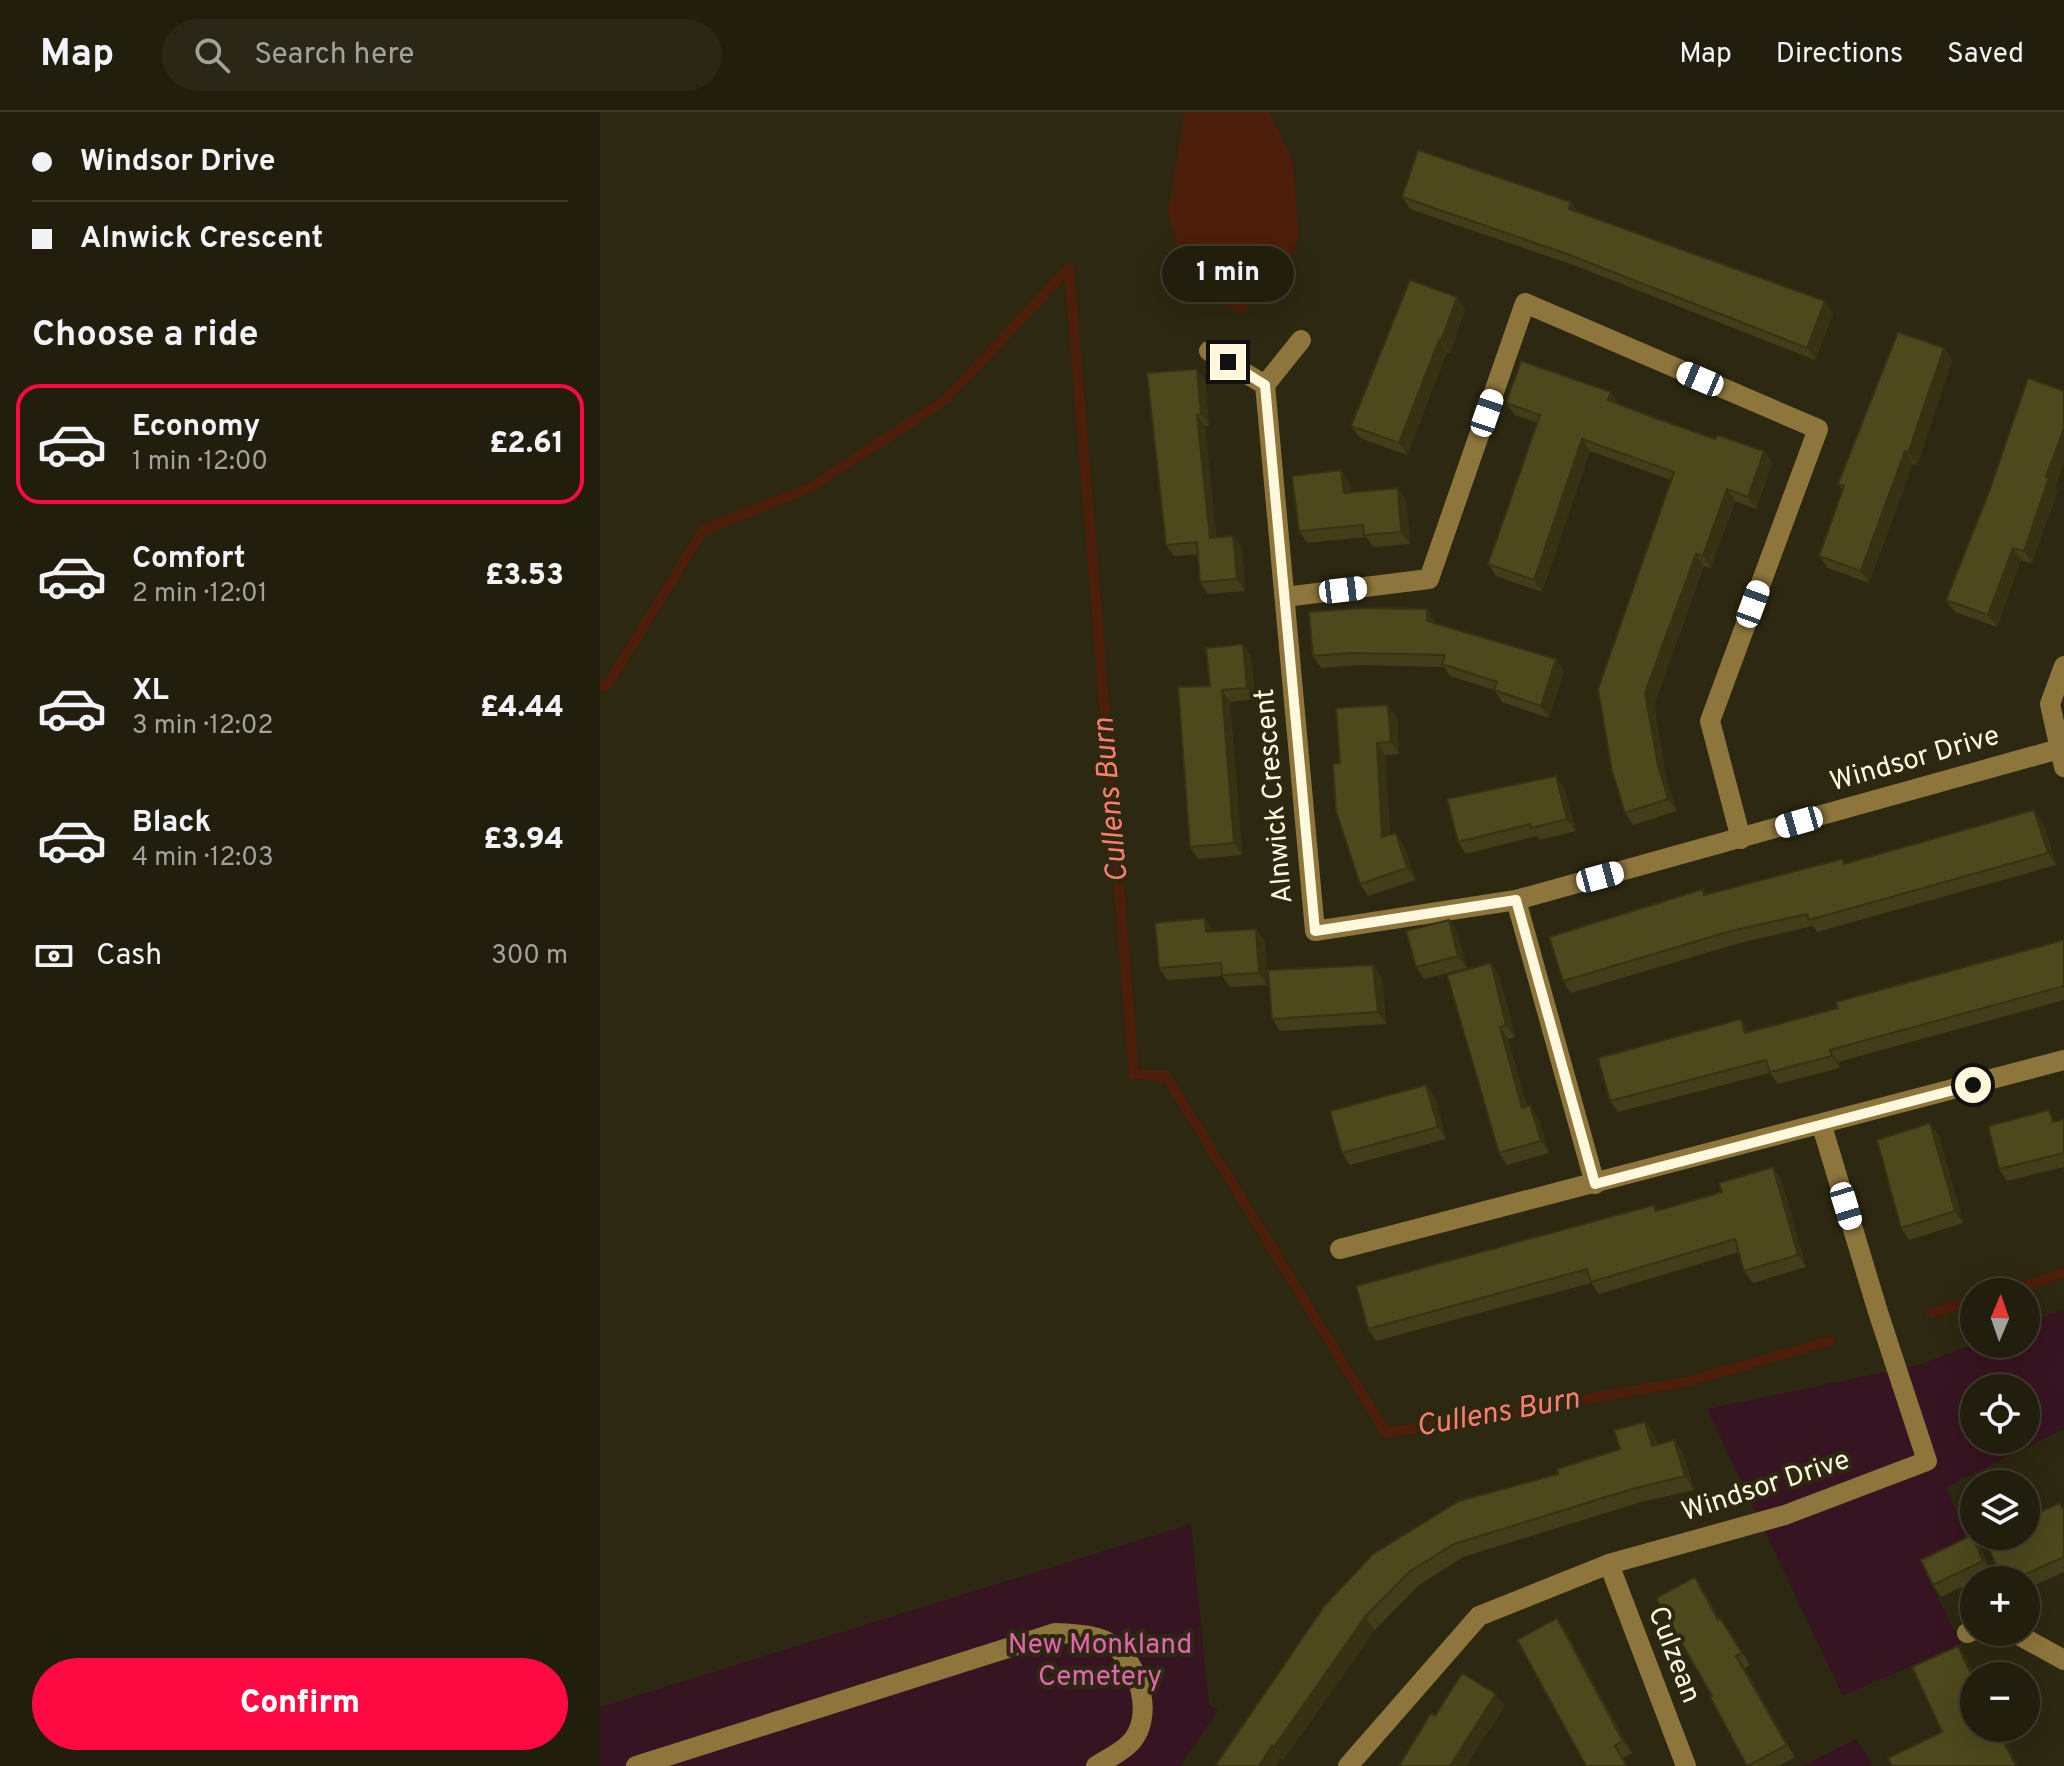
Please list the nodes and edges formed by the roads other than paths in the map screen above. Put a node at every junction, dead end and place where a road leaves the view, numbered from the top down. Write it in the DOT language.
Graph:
graph roads {
  1 [pos="1301,340"];
  2 [pos="1209,351"];
  3 [pos="1265,385"];
  4 [pos="1285,597"];
  5 [pos="2064,666"];
  6 [pos="2061,758"];
  7 [pos="1741,839"];
  8 [pos="1516,900"];
  9 [pos="2064,1060"];
  10 [pos="1822,1126"];
  11 [pos="1595,1184"];
  12 [pos="1340,1249"];
  13 [pos="1609,1564"];
  14 [pos="2038,1646"];
  15 [pos="2064,1660"];
  16 [pos="636,1766"];
  17 [pos="1096,1766"];
  18 [pos="1348,1766"];
  19 [pos="1686,1766"];
  1 -- 3 [label="street"];
  2 -- 3 [label="street"];
  3 -- 4 [label="street, Alnwick Crescent"];
  4 -- 7 [label="street"];
  4 -- 8 [label="street, Alnwick Crescent"];
  5 -- 6 [label="street"];
  6 -- 7 [label="street, Windsor Drive"];
  7 -- 8 [label="street, Windsor Drive"];
  8 -- 11 [label="street"];
  9 -- 10 [label="street"];
  10 -- 11 [label="street"];
  10 -- 13 [label="street, Windsor Drive"];
  11 -- 12 [label="street"];
  13 -- 18 [label="street, Windsor Drive"];
  13 -- 19 [label="street, Culzean"];
  14 -- 15 [label="street"];
  16 -- 17 [label="street"];
}
